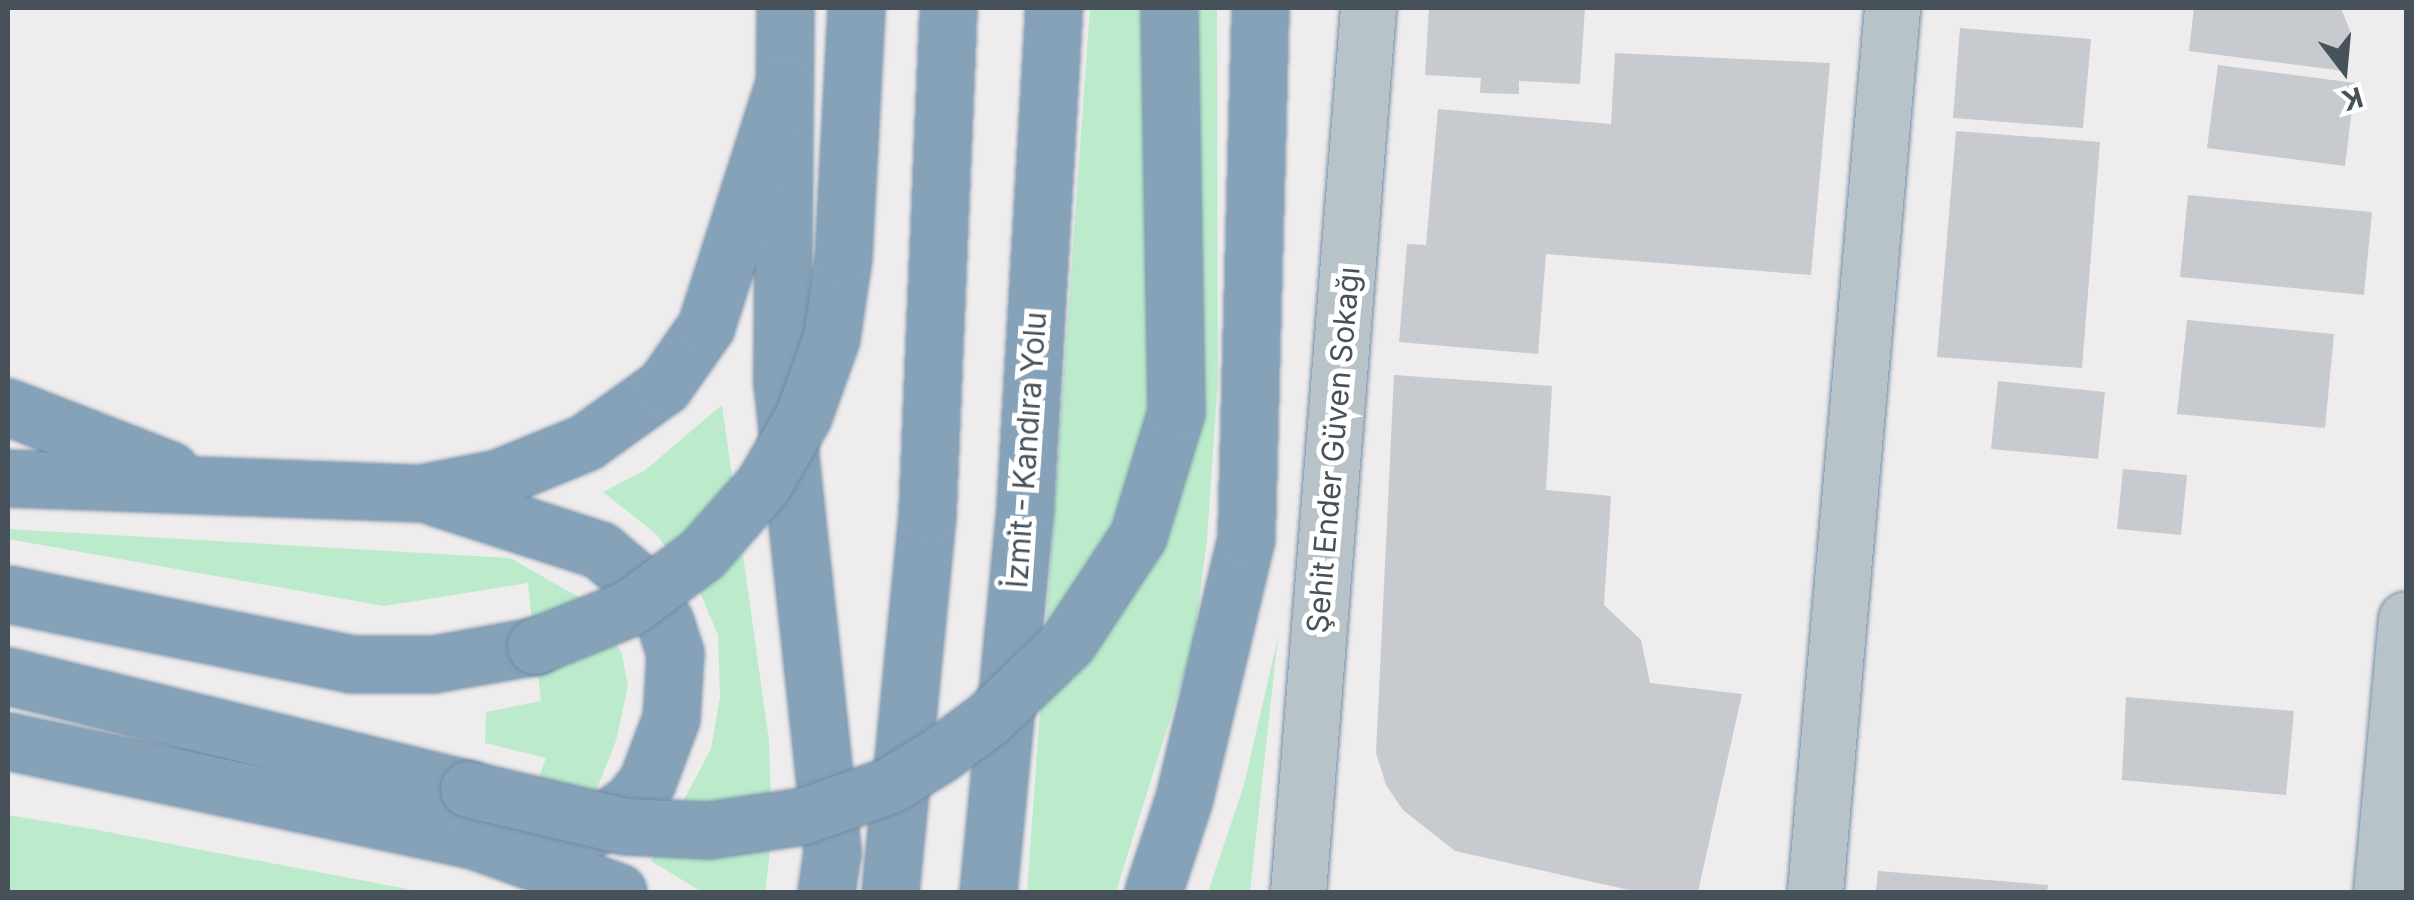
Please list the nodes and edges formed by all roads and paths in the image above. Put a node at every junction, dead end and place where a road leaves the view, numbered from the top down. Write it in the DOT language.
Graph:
graph roads {
  1 [pos="786,8"];
  2 [pos="856,8"];
  3 [pos="948,8"];
  4 [pos="1054,8"];
  5 [pos="1170,8"];
  6 [pos="1260,8"];
  7 [pos="1368,8"];
  8 [pos="1892,8"];
  9 [pos="784,84"];
  10 [pos="8,406"];
  11 [pos="8,478"];
  12 [pos="214,488"];
  13 [pos="421,493"];
  14 [pos="8,594"];
  15 [pos="2406,619"];
  16 [pos="8,676"];
  17 [pos="8,742"];
  18 [pos="470,815"];
  19 [pos="618,892"];
  20 [pos="826,892"];
  21 [pos="890,892"];
  22 [pos="988,892"];
  23 [pos="1153,892"];
  24 [pos="1298,892"];
  25 [pos="1815,892"];
  26 [pos="2382,892"];
  1 -- 9 [label="highway"];
  2 -- 14 [label="highway, bridge"];
  3 -- 21 [label="highway"];
  4 -- 22 [label="highway, İzmit - Kandıra Yolu"];
  5 -- 18 [label="highway, bridge"];
  6 -- 23 [label="highway"];
  7 -- 24 [label="street, Şehit Ender Güven Sokağı"];
  8 -- 25 [label="street"];
  9 -- 13 [label="highway"];
  9 -- 20 [label="highway"];
  10 -- 12 [label="highway"];
  11 -- 12 [label="highway"];
  12 -- 13 [label="highway"];
  13 -- 18 [label="highway"];
  15 -- 26 [label="street"];
  16 -- 18 [label="highway"];
  17 -- 18 [label="highway"];
  18 -- 19 [label="highway"];
}
